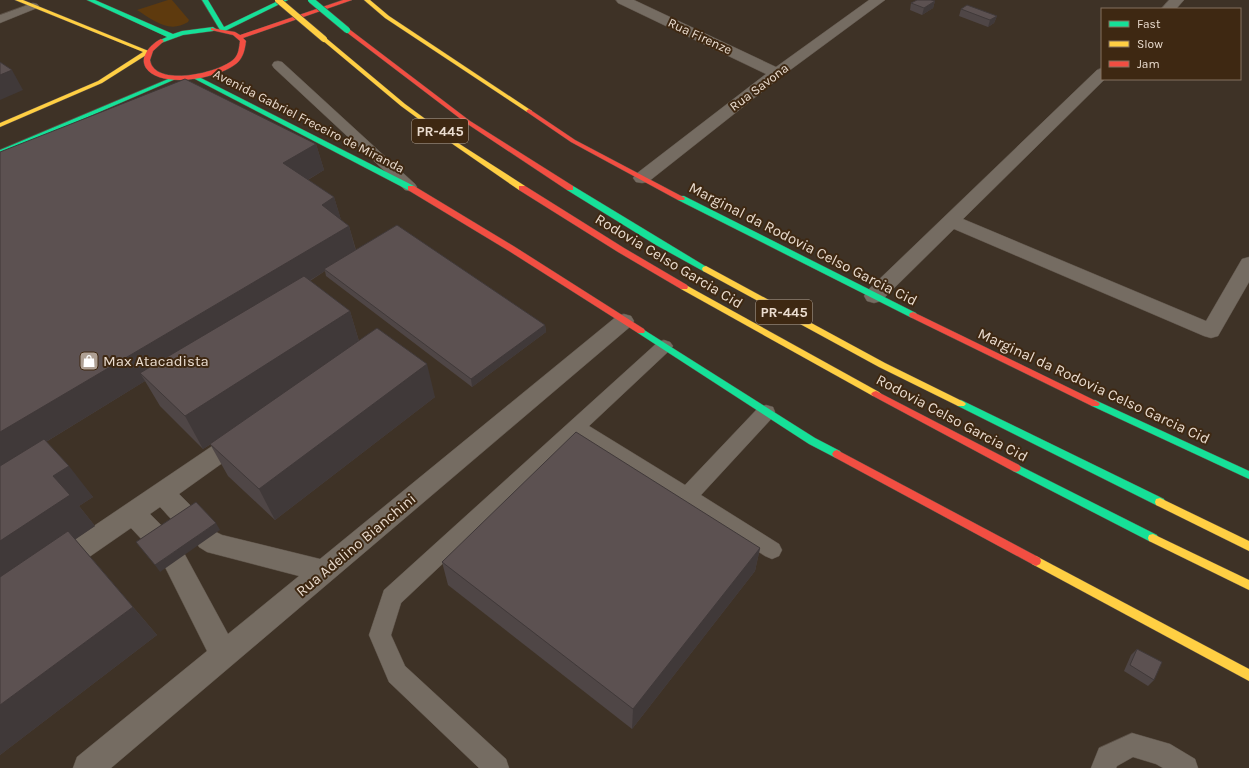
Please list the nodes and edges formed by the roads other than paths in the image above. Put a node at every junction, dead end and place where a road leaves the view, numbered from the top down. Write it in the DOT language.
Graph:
graph roads {
  1 [pos="18,0"];
  2 [pos="90,0"];
  3 [pos="205,0"];
  4 [pos="278,0"];
  5 [pos="285,0"];
  6 [pos="311,0"];
  7 [pos="349,0"];
  8 [pos="367,0"];
  9 [pos="623,0"];
  10 [pos="1177,0"];
  11 [pos="867,4"];
  12 [pos="33,6"];
  13 [pos="1169,8"];
  14 [pos="0,19"];
  15 [pos="223,30"];
  16 [pos="171,36"];
  17 [pos="239,37"];
  18 [pos="148,52"];
  19 [pos="278,65"];
  20 [pos="777,73"];
  21 [pos="1101,74"];
  22 [pos="195,77"];
  23 [pos="175,78"];
  24 [pos="0,125"];
  25 [pos="0,153"];
  26 [pos="642,178"];
  27 [pos="410,188"];
  28 [pos="951,221"];
  29 [pos="1249,264"];
  30 [pos="874,296"];
  31 [pos="624,321"];
  32 [pos="664,346"];
  33 [pos="766,412"];
  34 [pos="258,427"];
  35 [pos="576,427"];
  36 [pos="1249,475"];
  37 [pos="162,493"];
  38 [pos="687,496"];
  39 [pos="132,513"];
  40 [pos="187,518"];
  41 [pos="156,537"];
  42 [pos="208,539"];
  43 [pos="1249,546"];
  44 [pos="772,550"];
  45 [pos="175,561"];
  46 [pos="324,571"];
  47 [pos="40,576"];
  48 [pos="1249,585"];
  49 [pos="224,655"];
  50 [pos="1249,675"];
  51 [pos="88,768"];
  52 [pos="497,768"];
  53 [pos="1103,768"];
  54 [pos="1186,768"];
  1 -- 12 [label="main road"];
  2 -- 16 [label="main road"];
  3 -- 15 [label="main road"];
  4 -- 48 [label="main road, Rodovia Celso Garcia Cid / PR-445, bridge"];
  5 -- 15 [label="main road"];
  6 -- 43 [label="main road, Rodovia Celso Garcia Cid / PR-445, bridge"];
  7 -- 17 [label="main road"];
  8 -- 26 [label="main road, Marginal da Rodovia Celso Garcia Cid"];
  9 -- 20 [label="street, Rua Firenze"];
  10 -- 13 [label="street"];
  11 -- 20 [label="street, Rua Savona"];
  12 -- 14 [label="lane"];
  12 -- 18 [label="main road"];
  15 -- 16 [label="main road"];
  15 -- 17 [label="main road"];
  16 -- 18 [label="main road"];
  17 -- 22 [label="main road"];
  18 -- 23 [label="main road"];
  18 -- 24 [label="main road"];
  19 -- 27 [label="lane"];
  20 -- 26 [label="street, Rua Savona"];
  21 -- 28 [label="street"];
  22 -- 23 [label="main road"];
  22 -- 27 [label="main road, Avenida Gabriel Freceiro de Miranda"];
  23 -- 25 [label="main road"];
  26 -- 30 [label="main road, Marginal da Rodovia Celso Garcia Cid"];
  27 -- 31 [label="main road"];
  28 -- 29 [label="street"];
  28 -- 30 [label="street"];
  30 -- 36 [label="main road, Marginal da Rodovia Celso Garcia Cid"];
  31 -- 32 [label="main road"];
  31 -- 46 [label="street, Rua Adelino Bianchini"];
  32 -- 33 [label="main road"];
  32 -- 35 [label="lane"];
  33 -- 38 [label="lane"];
  33 -- 50 [label="main road"];
  34 -- 37 [label="street"];
  35 -- 38 [label="lane"];
  35 -- 52 [label="lane"];
  37 -- 39 [label="street"];
  37 -- 40 [label="street"];
  38 -- 44 [label="lane"];
  39 -- 41 [label="street"];
  39 -- 47 [label="street"];
  42 -- 46 [label="street"];
  45 -- 49 [label="street"];
  46 -- 49 [label="street, Rua Adelino Bianchini"];
  49 -- 51 [label="street, Rua Adelino Bianchini"];
  53 -- 54 [label="lane"];
}
